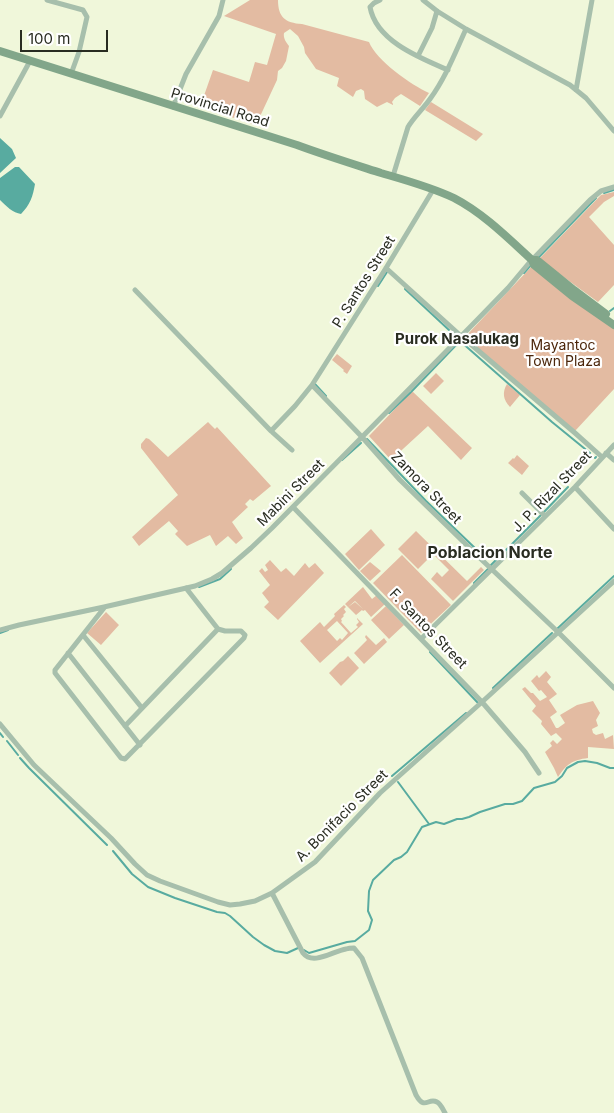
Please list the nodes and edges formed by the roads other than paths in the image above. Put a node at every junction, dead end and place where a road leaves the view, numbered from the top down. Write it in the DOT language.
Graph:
graph roads {
  1 [pos="47,0"];
  2 [pos="223,0"];
  3 [pos="380,0"];
  4 [pos="423,0"];
  5 [pos="592,0"];
  6 [pos="437,11"];
  7 [pos="466,28"];
  8 [pos="0,51"];
  9 [pos="418,56"];
  10 [pos="30,61"];
  11 [pos="448,70"];
  12 [pos="71,74"];
  13 [pos="576,90"];
  14 [pos="173,107"];
  15 [pos="0,116"];
  16 [pos="614,132"];
  17 [pos="392,176"];
  18 [pos="614,187"];
  19 [pos="433,190"];
  20 [pos="532,260"];
  21 [pos="386,268"];
  22 [pos="135,290"];
  23 [pos="571,292"];
  24 [pos="614,319"];
  25 [pos="614,325"];
  26 [pos="461,336"];
  27 [pos="312,385"];
  28 [pos="271,431"];
  29 [pos="362,438"];
  30 [pos="614,445"];
  31 [pos="292,450"];
  32 [pos="604,455"];
  33 [pos="614,460"];
  34 [pos="575,487"];
  35 [pos="522,493"];
  36 [pos="293,507"];
  37 [pos="545,516"];
  38 [pos="614,529"];
  39 [pos="492,569"];
  40 [pos="614,581"];
  41 [pos="186,588"];
  42 [pos="104,607"];
  43 [pos="218,629"];
  44 [pos="0,630"];
  45 [pos="558,632"];
  46 [pos="82,634"];
  47 [pos="421,639"];
  48 [pos="68,654"];
  49 [pos="614,688"];
  50 [pos="482,702"];
  51 [pos="142,708"];
  52 [pos="0,724"];
  53 [pos="125,726"];
  54 [pos="140,745"];
  55 [pos="539,773"];
  56 [pos="272,893"];
  57 [pos="445,1113"];
  1 -- 12 [label="street"];
  2 -- 14 [label="street"];
  3 -- 9 [label="street"];
  4 -- 6 [label="street"];
  5 -- 13 [label="street"];
  6 -- 7 [label="street"];
  6 -- 9 [label="street"];
  7 -- 11 [label="street"];
  7 -- 13 [label="street"];
  8 -- 10 [label="main road, Provincial Road"];
  9 -- 11 [label="street"];
  10 -- 12 [label="main road, Provincial Road"];
  10 -- 15 [label="street"];
  11 -- 17 [label="street"];
  12 -- 14 [label="main road, Provincial Road"];
  13 -- 16 [label="street"];
  14 -- 17 [label="main road, Provincial Road"];
  17 -- 19 [label="main road, Provincial Road"];
  18 -- 20 [label="street, Mabini Street"];
  19 -- 20 [label="main road, Provincial Road"];
  19 -- 21 [label="street, P. Santos Street"];
  20 -- 23 [label="main road, Provincial Road"];
  20 -- 26 [label="street, Mabini Street"];
  21 -- 26 [label="street"];
  21 -- 27 [label="street, P. Santos Street"];
  22 -- 28 [label="street"];
  23 -- 24 [label="main road"];
  23 -- 25 [label="main road"];
  26 -- 29 [label="street, Mabini Street"];
  26 -- 32 [label="street"];
  27 -- 28 [label="street, P. Santos Street"];
  27 -- 29 [label="street, Zamora Street"];
  28 -- 31 [label="street"];
  29 -- 36 [label="street, Mabini Street"];
  29 -- 39 [label="street, Zamora Street"];
  30 -- 32 [label="street, J. P. Rizal Street"];
  32 -- 33 [label="street"];
  32 -- 34 [label="street, J. P. Rizal Street"];
  34 -- 37 [label="street, J. P. Rizal Street"];
  34 -- 38 [label="street"];
  35 -- 37 [label="street"];
  36 -- 41 [label="street, Mabini Street"];
  36 -- 47 [label="street, F. Santos Street"];
  37 -- 39 [label="street, J. P. Rizal Street"];
  39 -- 45 [label="street, Zamora Street"];
  39 -- 47 [label="street, J. P. Rizal Street"];
  40 -- 45 [label="street, A. Bonifacio Street"];
  41 -- 42 [label="street, Mabini Street"];
  41 -- 43 [label="street"];
  42 -- 44 [label="street, Mabini Street"];
  42 -- 46 [label="street"];
  43 -- 51 [label="street"];
  43 -- 54 [label="street"];
  45 -- 49 [label="street, Zamora Street"];
  45 -- 50 [label="street, A. Bonifacio Street"];
  46 -- 48 [label="street"];
  46 -- 51 [label="street"];
  47 -- 50 [label="street, F. Santos Street"];
  48 -- 53 [label="street"];
  48 -- 54 [label="street"];
  50 -- 55 [label="street, F. Santos Street"];
  50 -- 56 [label="street, A. Bonifacio Street"];
  51 -- 53 [label="street"];
  52 -- 56 [label="street, A. Bonifacio Street"];
  53 -- 54 [label="street"];
  56 -- 57 [label="street"];
}
